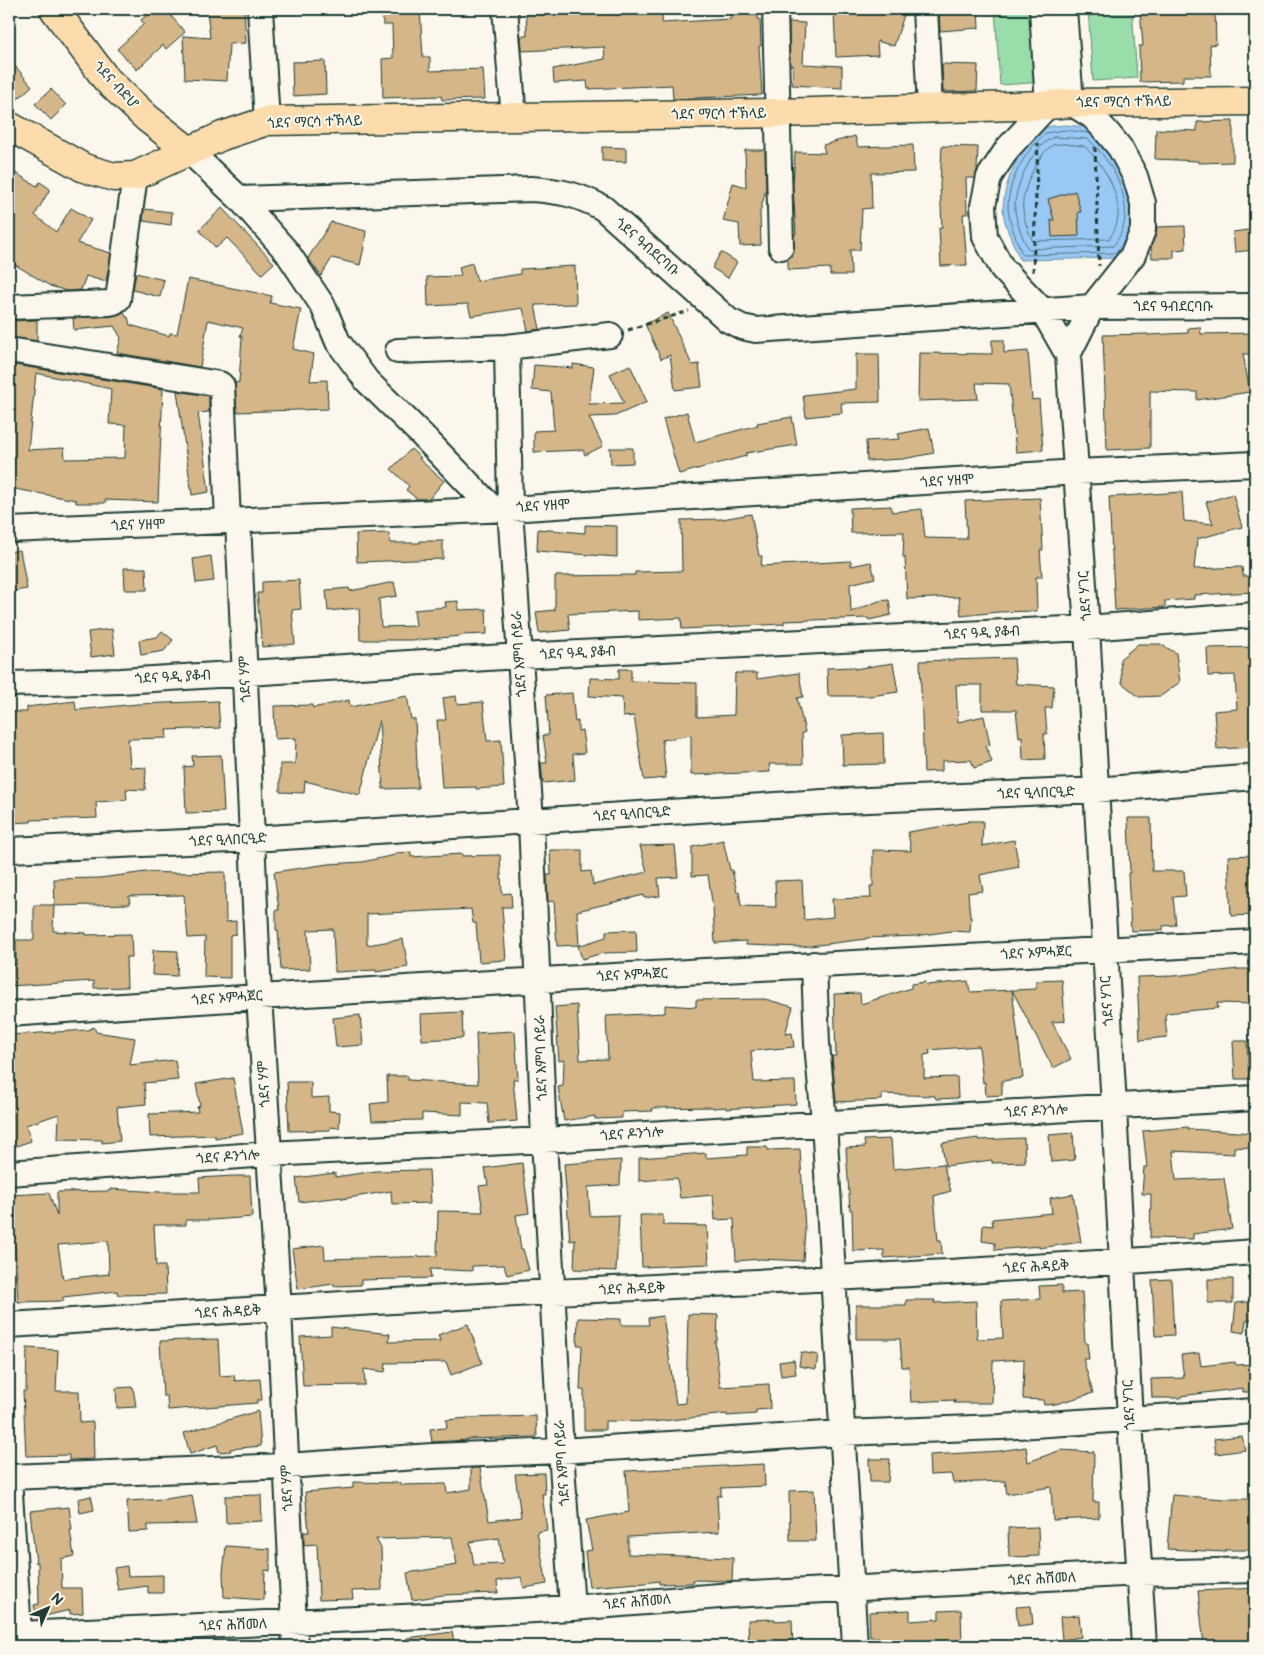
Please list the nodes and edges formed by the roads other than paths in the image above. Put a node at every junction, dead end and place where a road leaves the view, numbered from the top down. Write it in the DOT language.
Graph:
graph roads {
  1 [pos="54,9"];
  2 [pos="260,9"];
  3 [pos="505,9"];
  4 [pos="775,9"];
  5 [pos="925,9"];
  6 [pos="1042,9"];
  7 [pos="1064,9"];
  8 [pos="1255,101"];
  9 [pos="930,108"];
  10 [pos="1063,110"];
  11 [pos="778,113"];
  12 [pos="514,118"];
  13 [pos="267,122"];
  14 [pos="9,126"];
  15 [pos="189,151"];
  16 [pos="135,176"];
  17 [pos="240,198"];
  18 [pos="781,247"];
  19 [pos="1096,301"];
  20 [pos="1038,304"];
  21 [pos="1255,306"];
  22 [pos="9,307"];
  23 [pos="610,335"];
  24 [pos="507,347"];
  25 [pos="9,350"];
  26 [pos="398,351"];
  27 [pos="1068,355"];
  28 [pos="1255,464"];
  29 [pos="1077,472"];
  30 [pos="502,509"];
  31 [pos="233,521"];
  32 [pos="9,530"];
  33 [pos="1255,615"];
  34 [pos="1087,628"];
  35 [pos="519,656"];
  36 [pos="244,673"];
  37 [pos="9,684"];
  38 [pos="1255,777"];
  39 [pos="1096,790"];
  40 [pos="531,821"];
  41 [pos="253,839"];
  42 [pos="9,850"];
  43 [pos="1255,942"];
  44 [pos="1104,950"];
  45 [pos="814,964"];
  46 [pos="538,981"];
  47 [pos="259,996"];
  48 [pos="9,1014"];
  49 [pos="1255,1098"];
  50 [pos="1114,1107"];
  51 [pos="824,1122"];
  52 [pos="544,1140"];
  53 [pos="269,1154"];
  54 [pos="9,1173"];
  55 [pos="1255,1252"];
  56 [pos="1122,1263"];
  57 [pos="833,1278"];
  58 [pos="553,1292"];
  59 [pos="279,1309"];
  60 [pos="9,1325"];
  61 [pos="1255,1411"];
  62 [pos="1130,1420"];
  63 [pos="842,1433"];
  64 [pos="561,1451"];
  65 [pos="286,1466"];
  66 [pos="9,1477"];
  67 [pos="1255,1570"];
  68 [pos="1140,1574"];
  69 [pos="853,1588"];
  70 [pos="572,1608"];
  71 [pos="293,1622"];
  72 [pos="20,1640"];
  73 [pos="295,1646"];
  74 [pos="855,1646"];
  75 [pos="1144,1646"];
  1 -- 15 [label="main road, ጎደና ብድሆ"];
  2 -- 13 [label="street"];
  3 -- 12 [label="street"];
  4 -- 11 [label="street"];
  5 -- 9 [label="street"];
  6 -- 10 [label="street"];
  7 -- 10 [label="street"];
  8 -- 10 [label="main road, ጎደና ማርሳ ተኽላይ"];
  9 -- 10 [label="main road, ጎደና ማርሳ ተኽላይ"];
  9 -- 11 [label="main road, ጎደና ማርሳ ተኽላይ"];
  10 -- 19 [label="street"];
  10 -- 20 [label="street"];
  11 -- 12 [label="main road, ጎደና ማርሳ ተኽላይ"];
  11 -- 18 [label="street"];
  12 -- 13 [label="main road, ጎደና ማርሳ ተኽላይ"];
  13 -- 15 [label="main road, ጎደና ማርሳ ተኽላይ"];
  14 -- 16 [label="main road"];
  15 -- 16 [label="main road, ጎደና ማርሳ ተኽላይ"];
  15 -- 17 [label="street"];
  16 -- 22 [label="street"];
  17 -- 20 [label="street, ጎደና ዓብደርባቡ"];
  17 -- 30 [label="street"];
  19 -- 20 [label="street, ጎደና ዓብደርባቡ"];
  19 -- 21 [label="street, ጎደና ዓብደርባቡ"];
  19 -- 27 [label="street"];
  20 -- 27 [label="street"];
  23 -- 24 [label="street"];
  24 -- 26 [label="street"];
  24 -- 30 [label="street, ጎደና እምባ ሶይራ"];
  25 -- 31 [label="street, ጎደና ሃም"];
  27 -- 29 [label="street, ጎደና ሃገር"];
  28 -- 29 [label="street, ጎደና ሃዘሞ"];
  29 -- 30 [label="street, ጎደና ሃዘሞ"];
  29 -- 34 [label="street, ጎደና ሃገር"];
  30 -- 31 [label="street, ጎደና ሃዘሞ"];
  30 -- 35 [label="street, ጎደና እምባ ሶይራ"];
  31 -- 32 [label="street, ጎደና ሃዘሞ"];
  31 -- 36 [label="street, ጎደና ሃም"];
  33 -- 34 [label="street, ጎደና ዓዲ ያቆብ"];
  34 -- 35 [label="street, ጎደና ዓዲ ያቆብ"];
  34 -- 39 [label="street, ጎደና ሃገር"];
  35 -- 36 [label="street, ጎደና ዓዲ ያቆብ"];
  35 -- 40 [label="street, ጎደና እምባ ሶይራ"];
  36 -- 37 [label="street, ጎደና ዓዲ ያቆብ"];
  36 -- 41 [label="street, ጎደና ሃም"];
  38 -- 39 [label="street, ጎደና ዒላበርዒድ"];
  39 -- 40 [label="street, ጎደና ዒላበርዒድ"];
  39 -- 44 [label="street, ጎደና ሃገር"];
  40 -- 41 [label="street, ጎደና ዒላበርዒድ"];
  40 -- 46 [label="street, ጎደና እምባ ሶይራ"];
  41 -- 42 [label="street, ጎደና ዒላበርዒድ"];
  41 -- 47 [label="street, ጎደና ሃም"];
  43 -- 44 [label="street, ጎደና ኦምሓጀር"];
  44 -- 45 [label="street, ጎደና ኦምሓጀር"];
  44 -- 50 [label="street, ጎደና ሃገር"];
  45 -- 46 [label="street, ጎደና ኦምሓጀር"];
  45 -- 51 [label="street"];
  46 -- 47 [label="street, ጎደና ኦምሓጀር"];
  46 -- 52 [label="street, ጎደና እምባ ሶይራ"];
  47 -- 48 [label="street, ጎደና ኦምሓጀር"];
  47 -- 53 [label="street, ጎደና ሃም"];
  49 -- 50 [label="street, ጎደና ዶንጎሎ"];
  50 -- 51 [label="street, ጎደና ዶንጎሎ"];
  50 -- 56 [label="street, ጎደና ሃገር"];
  51 -- 52 [label="street, ጎደና ዶንጎሎ"];
  51 -- 57 [label="street"];
  52 -- 53 [label="street, ጎደና ዶንጎሎ"];
  52 -- 58 [label="street, ጎደና እምባ ሶይራ"];
  53 -- 54 [label="street, ጎደና ዶንጎሎ"];
  53 -- 59 [label="street, ጎደና ሃም"];
  55 -- 56 [label="street, ጎደና ሕዳይቅ"];
  56 -- 57 [label="street, ጎደና ሕዳይቅ"];
  56 -- 62 [label="street, ጎደና ሃገር"];
  57 -- 58 [label="street, ጎደና ሕዳይቅ"];
  57 -- 63 [label="street"];
  58 -- 59 [label="street, ጎደና ሕዳይቅ"];
  58 -- 64 [label="street, ጎደና እምባ ሶይራ"];
  59 -- 60 [label="street, ጎደና ሕዳይቅ"];
  59 -- 65 [label="street, ጎደና ሃም"];
  61 -- 62 [label="street"];
  62 -- 63 [label="street"];
  62 -- 68 [label="street, ጎደና ሃገር"];
  63 -- 64 [label="street"];
  63 -- 69 [label="street"];
  64 -- 65 [label="street"];
  64 -- 70 [label="street, ጎደና እምባ ሶይራ"];
  65 -- 66 [label="street"];
  65 -- 71 [label="street, ጎደና ሃም"];
  66 -- 72 [label="street"];
  67 -- 68 [label="street, ጎደና ሕሽመለ"];
  68 -- 69 [label="street, ጎደና ሕሽመለ"];
  68 -- 75 [label="street, ጎደና ሃገር"];
  69 -- 70 [label="street, ጎደና ሕሽመለ"];
  69 -- 74 [label="street"];
  70 -- 71 [label="street, ጎደና ሕሽመለ"];
  71 -- 72 [label="street, ጎደና ሕሽመለ"];
  71 -- 73 [label="street, ጎደና ሃም"];
}
